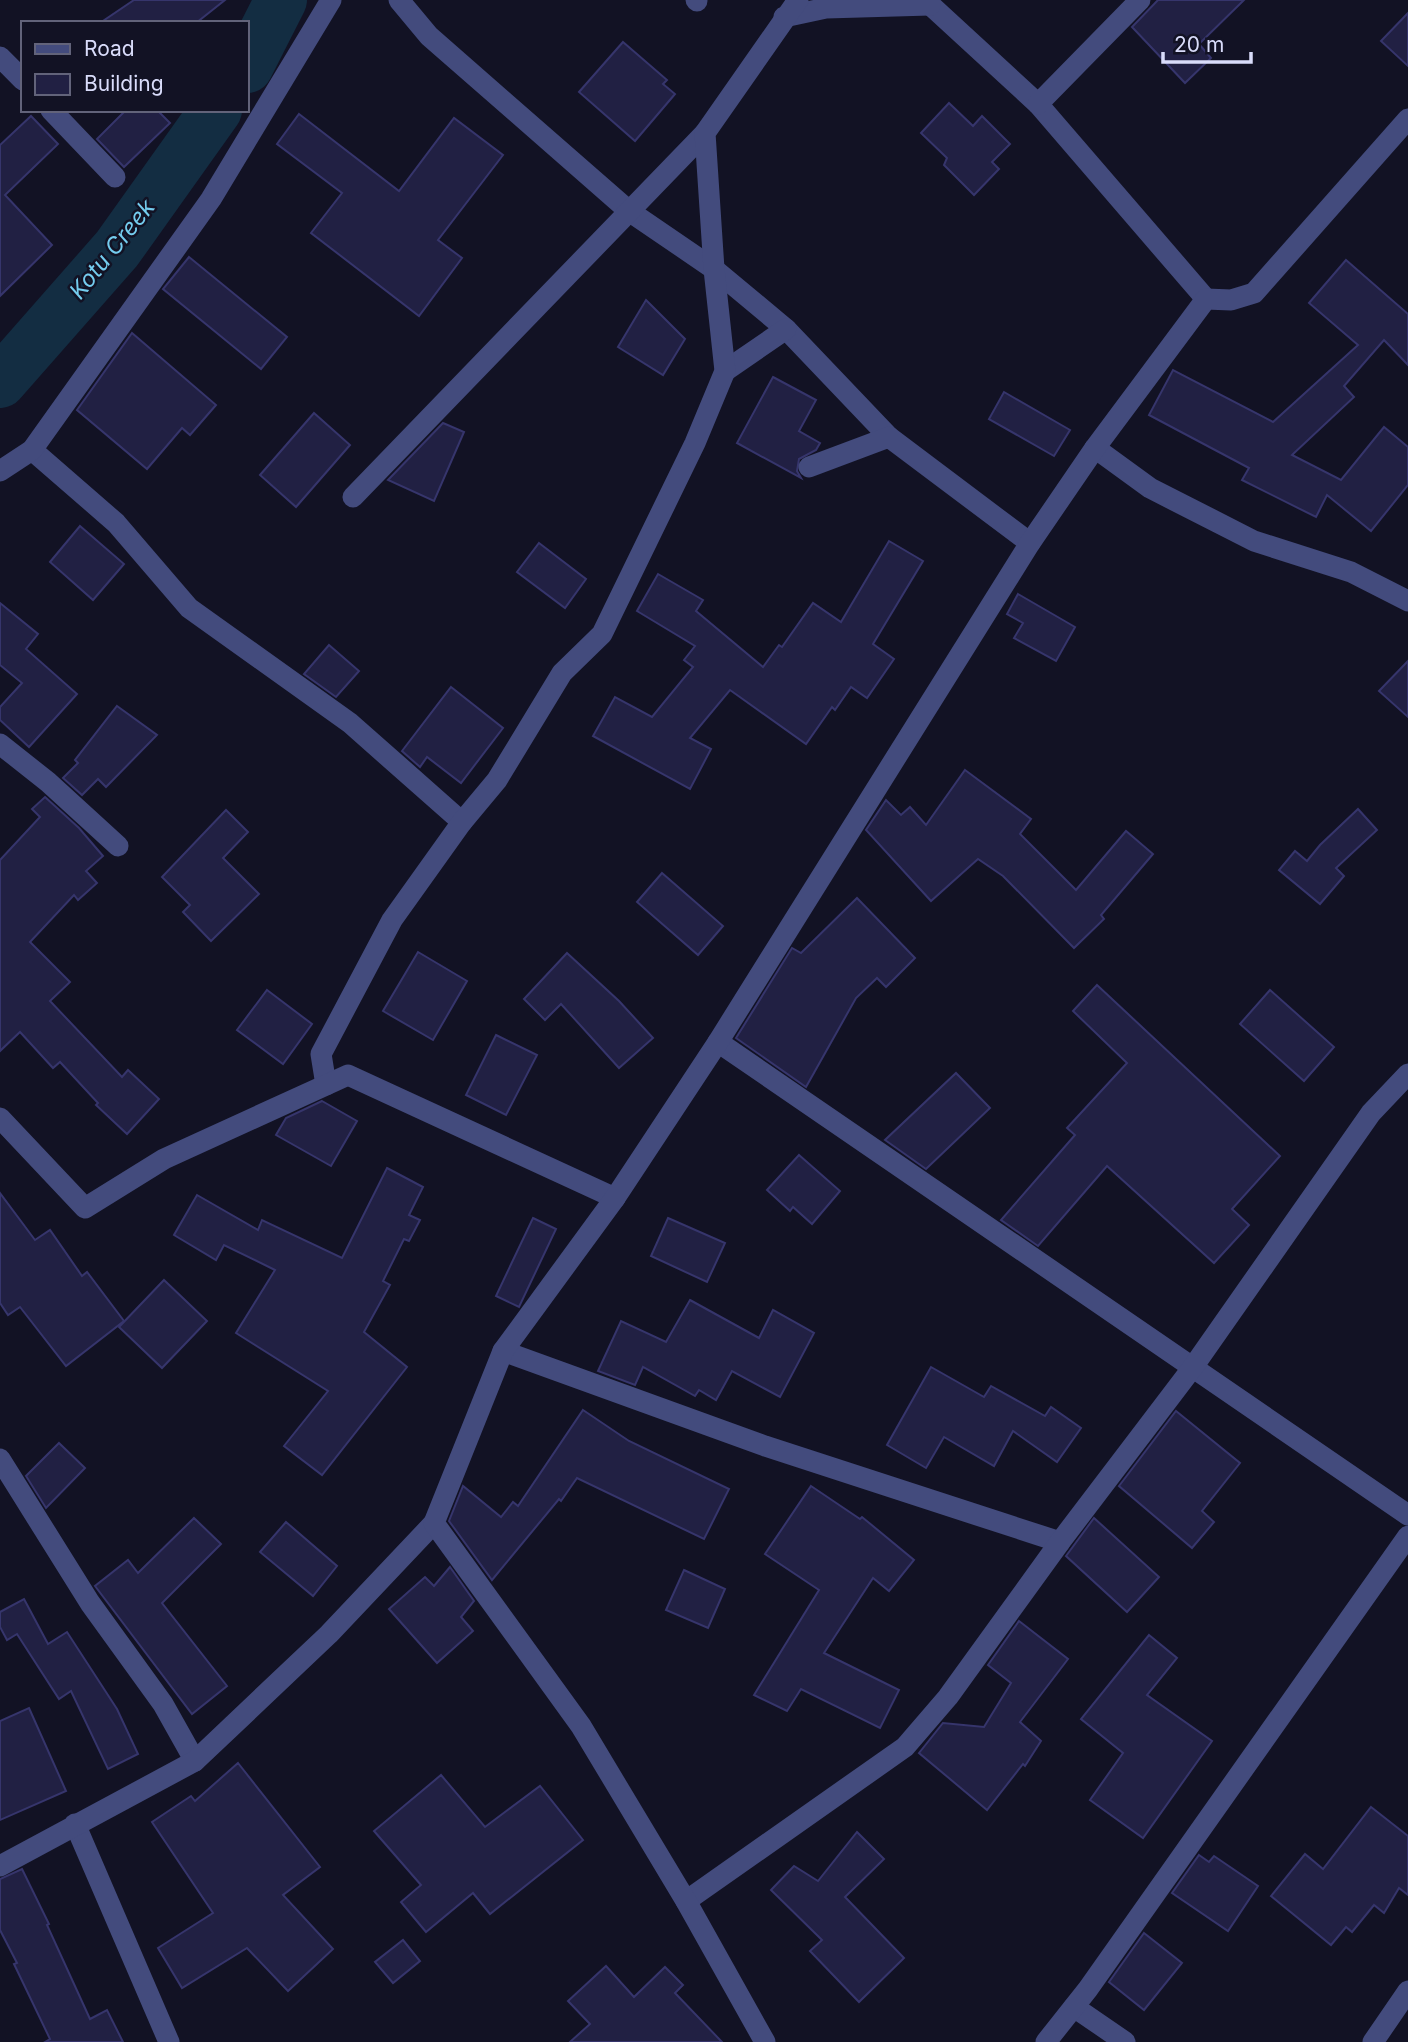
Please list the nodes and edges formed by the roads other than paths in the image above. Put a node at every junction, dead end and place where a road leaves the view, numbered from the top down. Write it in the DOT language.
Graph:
graph roads {
  1 [pos="331,0"];
  2 [pos="400,0"];
  3 [pos="798,0"];
  4 [pos="1140,0"];
  5 [pos="927,2"];
  6 [pos="784,17"];
  7 [pos="0,57"];
  8 [pos="21,78"];
  9 [pos="1038,104"];
  10 [pos="53,112"];
  11 [pos="1408,119"];
  12 [pos="705,133"];
  13 [pos="116,177"];
  14 [pos="629,211"];
  15 [pos="714,269"];
  16 [pos="1206,299"];
  17 [pos="786,329"];
  18 [pos="725,371"];
  19 [pos="889,437"];
  20 [pos="1095,448"];
  21 [pos="32,450"];
  22 [pos="809,467"];
  23 [pos="0,471"];
  24 [pos="353,497"];
  25 [pos="1030,544"];
  26 [pos="1408,601"];
  27 [pos="0,744"];
  28 [pos="462,822"];
  29 [pos="118,846"];
  30 [pos="718,1042"];
  31 [pos="1408,1074"];
  32 [pos="326,1085"];
  33 [pos="5,1131"];
  34 [pos="615,1198"];
  35 [pos="503,1351"];
  36 [pos="1193,1367"];
  37 [pos="0,1459"];
  38 [pos="1408,1515"];
  39 [pos="434,1523"];
  40 [pos="1408,1536"];
  41 [pos="1060,1542"];
  42 [pos="195,1761"];
  43 [pos="75,1824"];
  44 [pos="0,1866"];
  45 [pos="686,1901"];
  46 [pos="1408,1991"];
  47 [pos="1074,2007"];
  48 [pos="169,2042"];
  49 [pos="765,2042"];
  50 [pos="1046,2042"];
  51 [pos="1125,2042"];
  52 [pos="1373,2042"];
  1 -- 21 [label="street"];
  2 -- 14 [label="street"];
  3 -- 6 [label="street"];
  4 -- 9 [label="street"];
  5 -- 6 [label="street"];
  5 -- 9 [label="street"];
  6 -- 12 [label="street"];
  7 -- 8 [label="street"];
  9 -- 16 [label="street"];
  10 -- 13 [label="street"];
  11 -- 16 [label="street"];
  12 -- 14 [label="street"];
  12 -- 15 [label="street"];
  14 -- 15 [label="street"];
  14 -- 24 [label="street"];
  15 -- 17 [label="street"];
  15 -- 18 [label="street"];
  16 -- 20 [label="street"];
  17 -- 18 [label="street"];
  17 -- 19 [label="street"];
  18 -- 28 [label="street"];
  19 -- 22 [label="street"];
  19 -- 25 [label="street"];
  20 -- 25 [label="street"];
  20 -- 26 [label="street"];
  21 -- 23 [label="street"];
  21 -- 28 [label="street"];
  25 -- 30 [label="street"];
  27 -- 29 [label="street"];
  28 -- 32 [label="street"];
  30 -- 34 [label="street"];
  30 -- 36 [label="street"];
  31 -- 36 [label="street"];
  32 -- 33 [label="street"];
  32 -- 34 [label="street"];
  34 -- 35 [label="street"];
  35 -- 39 [label="street"];
  35 -- 41 [label="street"];
  36 -- 38 [label="street"];
  36 -- 41 [label="street"];
  37 -- 42 [label="street"];
  39 -- 42 [label="street"];
  39 -- 45 [label="street"];
  40 -- 47 [label="street"];
  41 -- 45 [label="street"];
  42 -- 43 [label="street"];
  43 -- 44 [label="street"];
  43 -- 48 [label="street"];
  45 -- 49 [label="street"];
  46 -- 52 [label="street"];
  47 -- 50 [label="street"];
  47 -- 51 [label="street"];
}
